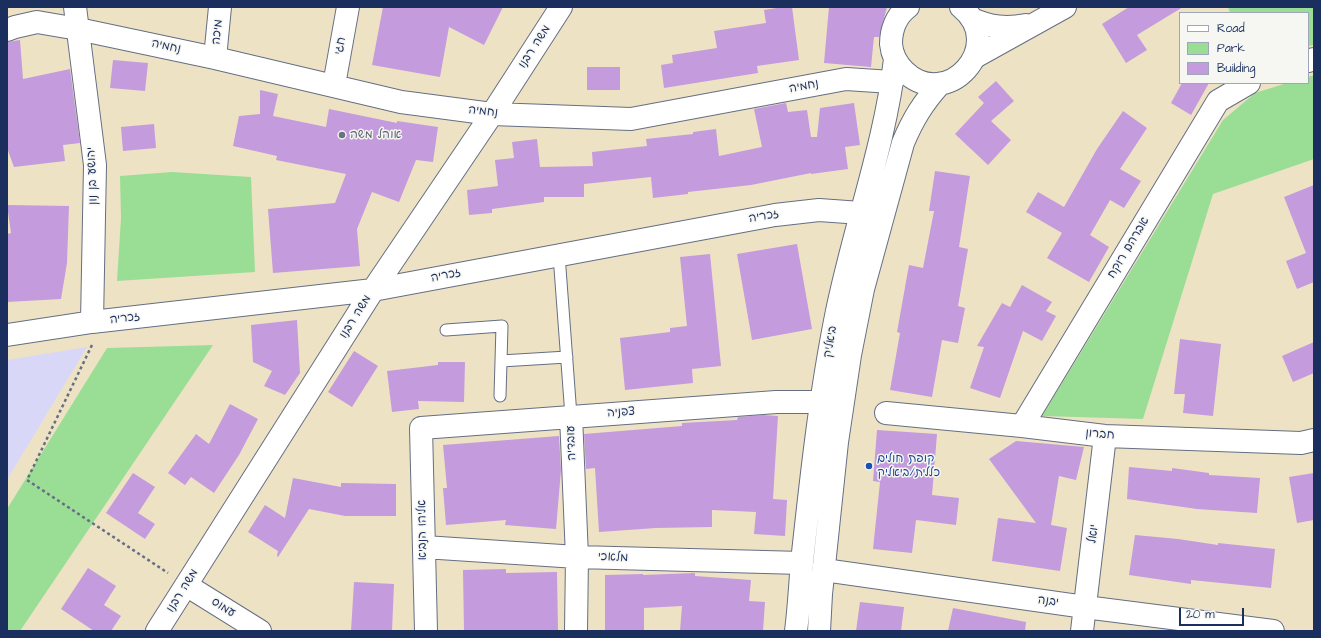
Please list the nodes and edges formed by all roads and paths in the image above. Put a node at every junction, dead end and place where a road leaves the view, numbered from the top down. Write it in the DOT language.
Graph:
graph roads {
  1 [pos="75,7"];
  2 [pos="220,7"];
  3 [pos="348,7"];
  4 [pos="561,7"];
  5 [pos="1065,7"];
  6 [pos="906,8"];
  7 [pos="967,13"];
  8 [pos="1033,24"];
  9 [pos="78,29"];
  10 [pos="7,30"];
  11 [pos="975,57"];
  12 [pos="215,58"];
  13 [pos="895,59"];
  14 [pos="892,82"];
  15 [pos="940,84"];
  16 [pos="1247,84"];
  17 [pos="334,85"];
  18 [pos="492,114"];
  19 [pos="872,216"];
  20 [pos="559,255"];
  21 [pos="373,290"];
  22 [pos="98,322"];
  23 [pos="446,330"];
  24 [pos="7,335"];
  25 [pos="567,357"];
  26 [pos="501,361"];
  27 [pos="500,396"];
  28 [pos="822,402"];
  29 [pos="886,413"];
  30 [pos="571,416"];
  31 [pos="1022,426"];
  32 [pos="421,428"];
  33 [pos="1105,436"];
  34 [pos="1314,440"];
  35 [pos="424,547"];
  36 [pos="577,556"];
  37 [pos="802,563"];
  38 [pos="824,570"];
  39 [pos="186,585"];
  40 [pos="1085,607"];
  41 [pos="157,631"];
  42 [pos="260,631"];
  43 [pos="426,631"];
  44 [pos="576,631"];
  45 [pos="796,631"];
  46 [pos="819,631"];
  47 [pos="1082,631"];
  48 [pos="1273,631"];
  1 -- 9 [label="street, יהושע בן נון"];
  2 -- 12 [label="street, מיכה"];
  3 -- 17 [label="street, חגי"];
  4 -- 18 [label="street, משה רבנו"];
  5 -- 8 [label="street"];
  6 -- 13 [label="street"];
  7 -- 8 [label="street"];
  7 -- 11 [label="street"];
  8 -- 11 [label="street"];
  9 -- 10 [label="street, נחמיה"];
  9 -- 12 [label="street, נחמיה"];
  9 -- 22 [label="street, יהושע בן נון"];
  11 -- 15 [label="street"];
  12 -- 17 [label="street, נחמיה"];
  13 -- 14 [label="street, ביאליק"];
  13 -- 15 [label="street"];
  14 -- 18 [label="street, נחמיה"];
  14 -- 19 [label="street, ביאליק"];
  15 -- 19 [label="street, ביאליק"];
  16 -- 31 [label="street, אברהם רוקח"];
  17 -- 18 [label="street, נחמיה"];
  18 -- 21 [label="street, משה רבנו"];
  19 -- 20 [label="street, זכריה"];
  19 -- 28 [label="street, ביאליק"];
  19 -- 38 [label="street, ביאליק"];
  20 -- 21 [label="street, זכריה"];
  20 -- 25 [label="lane, עובדיה"];
  21 -- 22 [label="street, זכריה"];
  21 -- 39 [label="street, משה רבנו"];
  22 -- 24 [label="street, זכריה"];
  22 -- 39 [label="path"];
  23 -- 26 [label="lane"];
  25 -- 26 [label="lane"];
  25 -- 30 [label="lane, עובדיה"];
  26 -- 27 [label="lane"];
  28 -- 30 [label="street, צפניה"];
  28 -- 37 [label="street, ביאליק"];
  29 -- 31 [label="street, חברון"];
  30 -- 32 [label="street, צפניה"];
  30 -- 36 [label="street, עובדיה"];
  31 -- 33 [label="street, חברון"];
  32 -- 35 [label="street, אליהו הנביא"];
  33 -- 34 [label="street, חברון"];
  33 -- 40 [label="street, יואל"];
  35 -- 36 [label="street, מלאכי"];
  35 -- 43 [label="street, אליהו הנביא"];
  36 -- 37 [label="street, מלאכי"];
  36 -- 44 [label="street, עובדיה"];
  37 -- 45 [label="street, ביאליק"];
  38 -- 40 [label="street, יבנה"];
  38 -- 46 [label="street, ביאליק"];
  39 -- 41 [label="street, משה רבנו"];
  39 -- 42 [label="street, עמוס"];
  40 -- 47 [label="street, יואל"];
  40 -- 48 [label="street, יבנה"];
}
